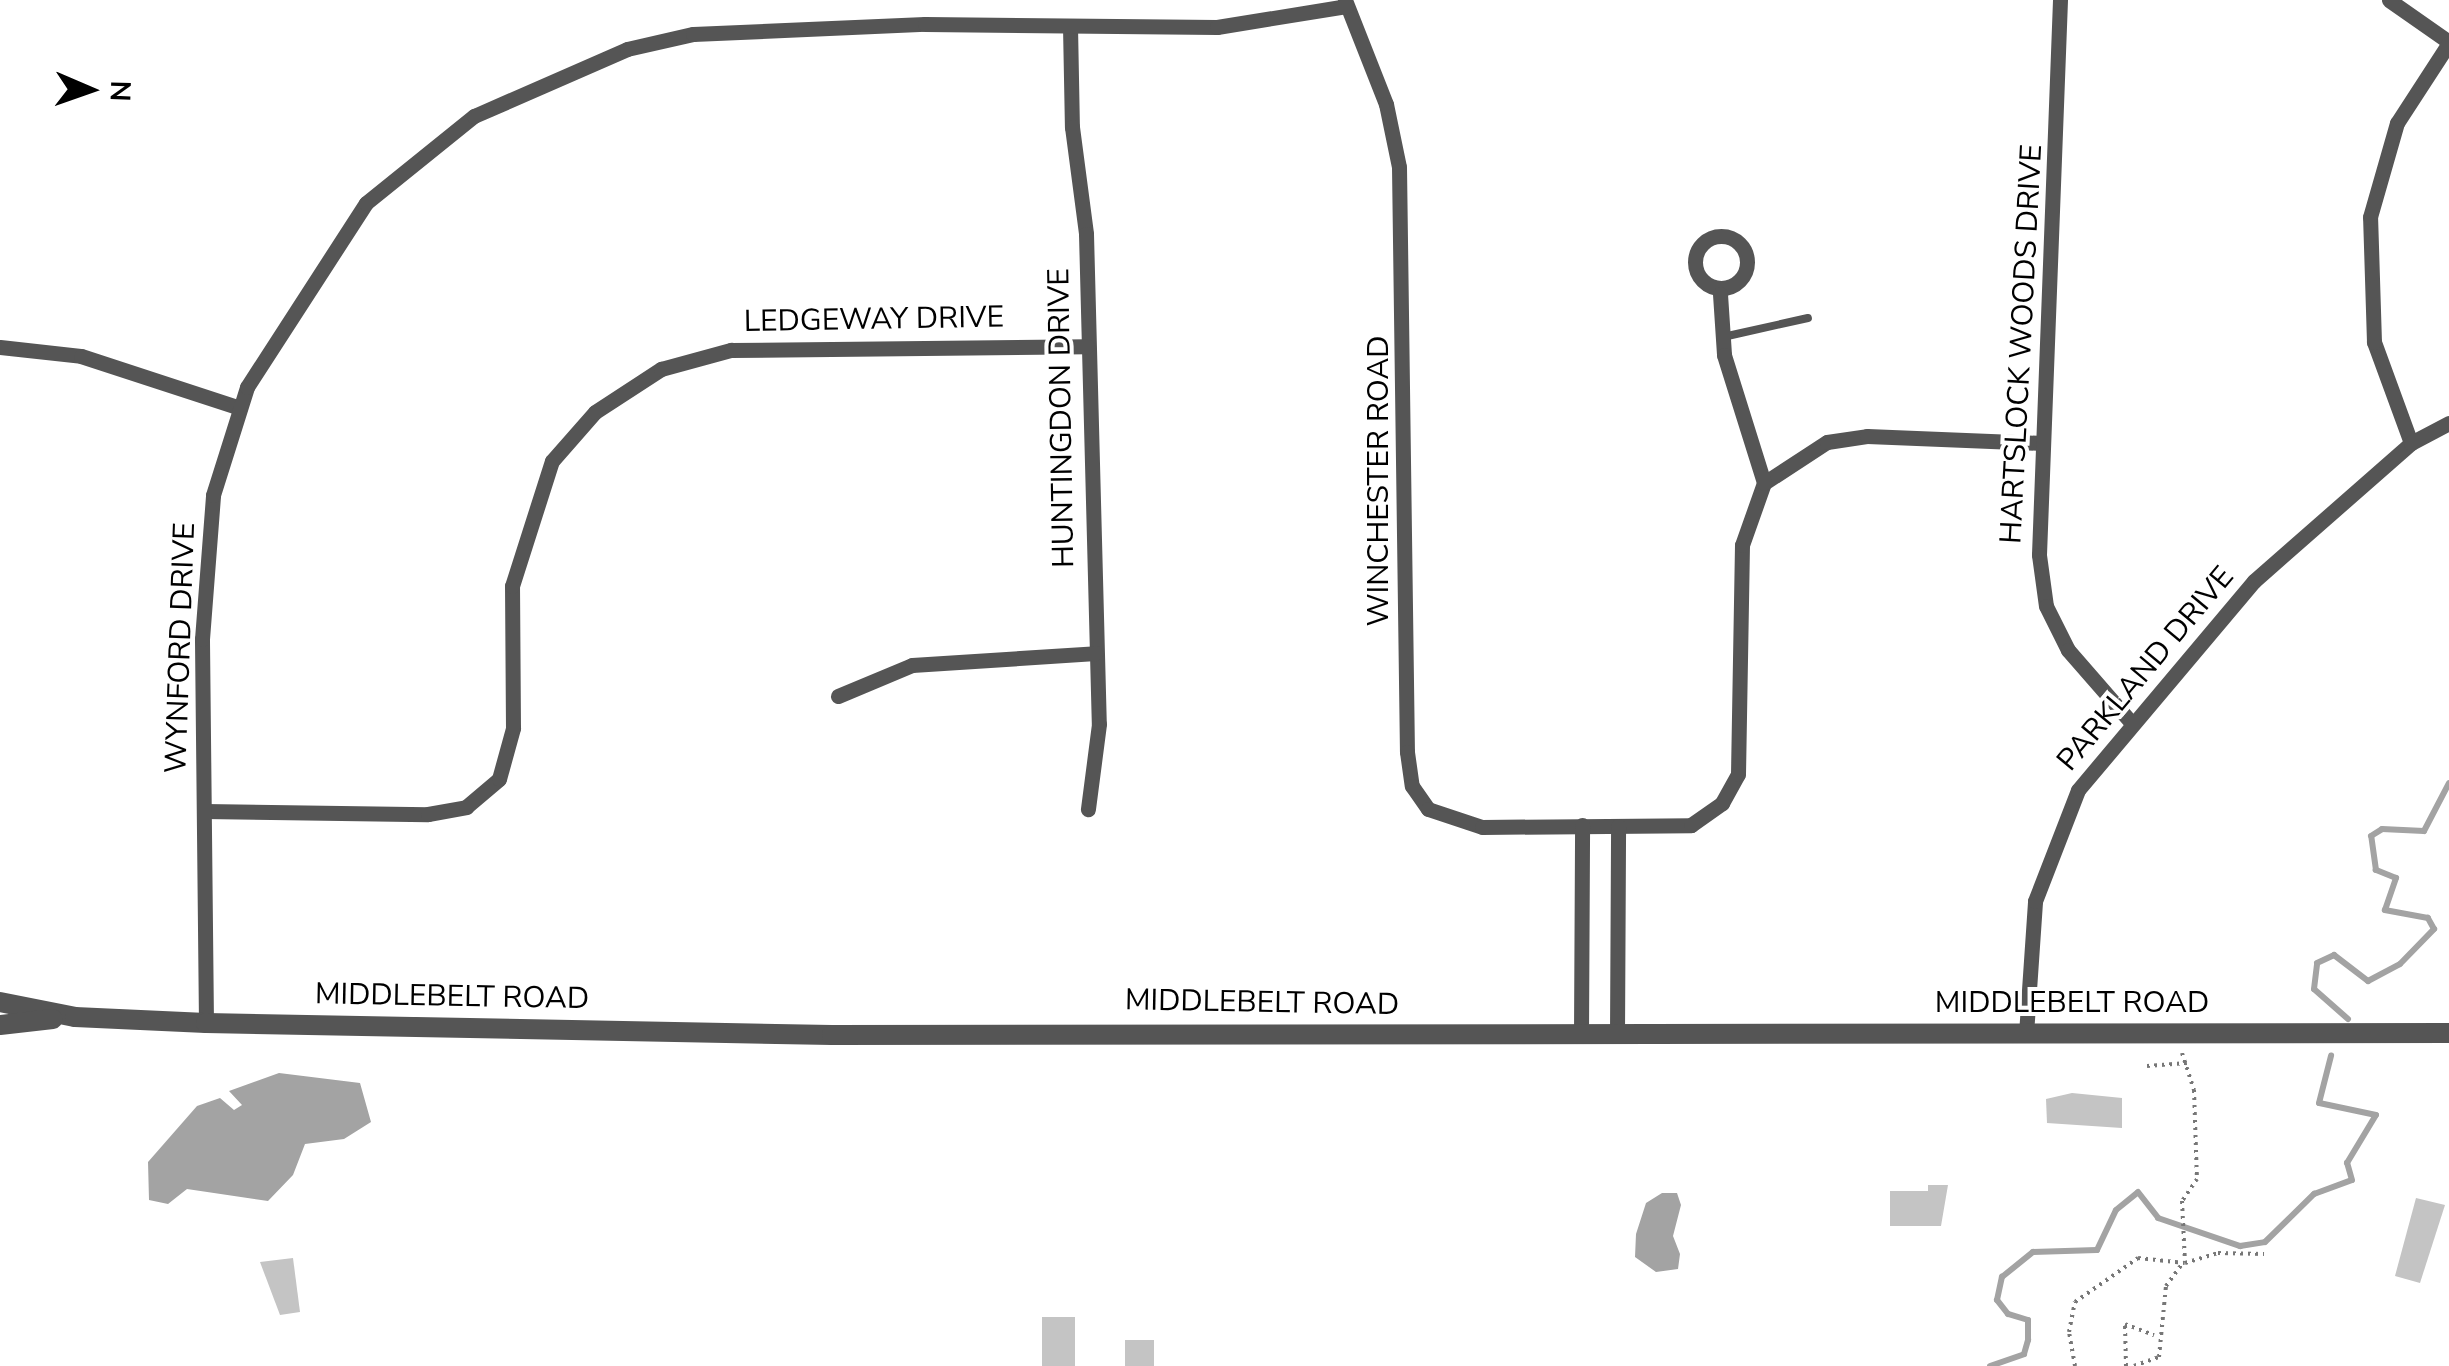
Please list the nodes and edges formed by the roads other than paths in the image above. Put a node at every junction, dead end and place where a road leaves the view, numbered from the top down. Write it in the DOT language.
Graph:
graph roads {
  1 [pos="2060,0"];
  2 [pos="2389,0"];
  3 [pos="1345,3"];
  4 [pos="1070,26"];
  5 [pos="2449,42"];
  6 [pos="1720,294"];
  7 [pos="1808,318"];
  8 [pos="1723,337"];
  9 [pos="1088,346"];
  10 [pos="0,347"];
  11 [pos="240,408"];
  12 [pos="2449,423"];
  13 [pos="2043,443"];
  14 [pos="2411,443"];
  15 [pos="1764,483"];
  16 [pos="1096,653"];
  17 [pos="838,696"];
  18 [pos="2130,721"];
  19 [pos="1088,809"];
  20 [pos="204,811"];
  21 [pos="1582,825"];
  22 [pos="1618,826"];
  23 [pos="0,1002"];
  24 [pos="75,1017"];
  25 [pos="206,1023"];
  26 [pos="0,1025"];
  27 [pos="2449,1033"];
  28 [pos="1581,1034"];
  29 [pos="1616,1034"];
  30 [pos="2026,1034"];
  1 -- 13 [label="street, HARTSLOCK WOODS DRIVE"];
  2 -- 5 [label="street"];
  3 -- 4 [label="street, WYNFORD DRIVE"];
  3 -- 21 [label="street, WINCHESTER ROAD"];
  4 -- 9 [label="street, HUNTINGDON DRIVE"];
  4 -- 11 [label="street, WYNFORD DRIVE"];
  5 -- 14 [label="street"];
  6 -- 8 [label="street"];
  7 -- 8 [label="lane"];
  8 -- 15 [label="street"];
  9 -- 16 [label="street, HUNTINGDON DRIVE"];
  9 -- 20 [label="street, LEDGEWAY DRIVE"];
  10 -- 11 [label="street"];
  11 -- 20 [label="street, WYNFORD DRIVE"];
  12 -- 14 [label="street, PARKLAND DRIVE"];
  13 -- 15 [label="street"];
  13 -- 18 [label="street, HARTSLOCK WOODS DRIVE"];
  14 -- 18 [label="street, PARKLAND DRIVE"];
  15 -- 22 [label="street, WINCHESTER ROAD"];
  16 -- 17 [label="street"];
  16 -- 19 [label="street, HUNTINGDON DRIVE"];
  18 -- 30 [label="street, PARKLAND DRIVE"];
  20 -- 25 [label="street, WYNFORD DRIVE"];
  21 -- 22 [label="street, WINCHESTER ROAD"];
  21 -- 28 [label="street"];
  22 -- 29 [label="street"];
  23 -- 24 [label="street, MIDDLEBELT ROAD"];
  24 -- 25 [label="street, MIDDLEBELT ROAD"];
  24 -- 26 [label="street, MIDDLEBELT ROAD"];
  25 -- 28 [label="street, MIDDLEBELT ROAD"];
  27 -- 30 [label="street, MIDDLEBELT ROAD"];
  28 -- 29 [label="street, MIDDLEBELT ROAD"];
  29 -- 30 [label="street, MIDDLEBELT ROAD"];
}
